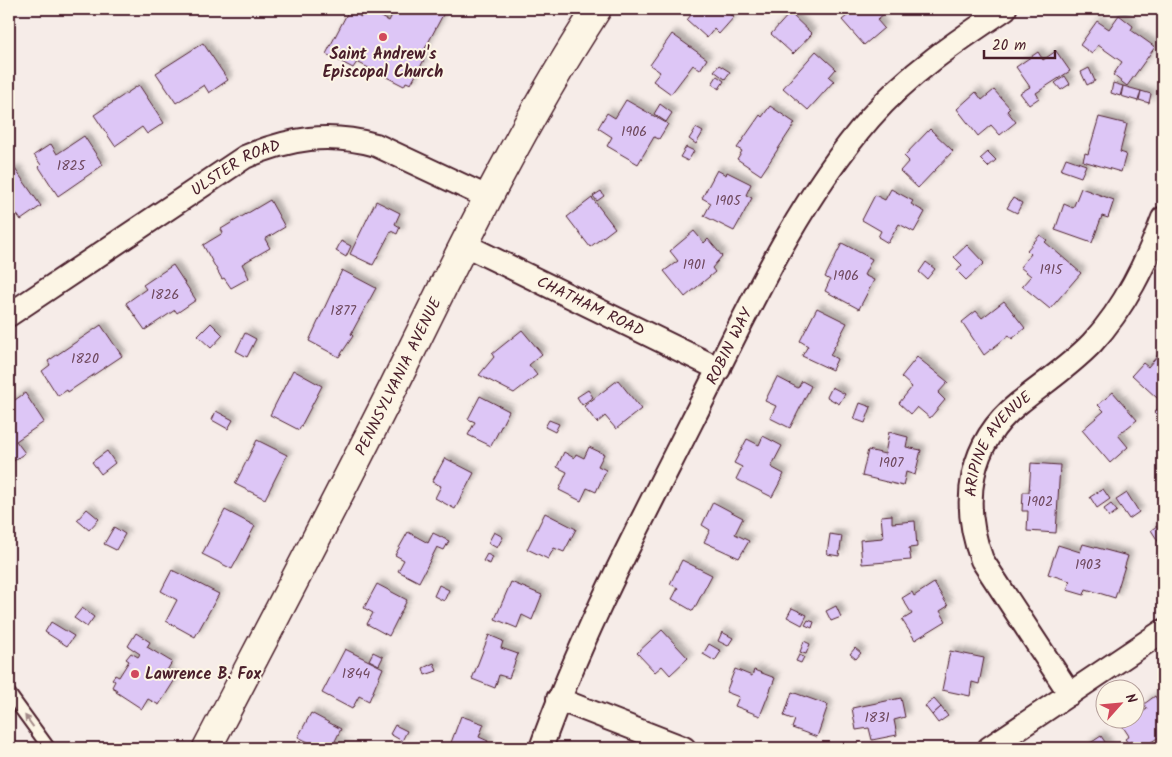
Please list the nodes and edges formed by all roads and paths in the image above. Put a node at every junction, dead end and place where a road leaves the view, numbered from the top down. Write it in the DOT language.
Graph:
graph roads {
  1 [pos="597,9"];
  2 [pos="1005,9"];
  3 [pos="487,197"];
  4 [pos="1163,218"];
  5 [pos="463,244"];
  6 [pos="9,315"];
  7 [pos="719,369"];
  8 [pos="1163,631"];
  9 [pos="9,693"];
  10 [pos="1070,694"];
  11 [pos="558,699"];
  12 [pos="49,748"];
  13 [pos="207,748"];
  14 [pos="541,748"];
  15 [pos="684,748"];
  16 [pos="988,748"];
  1 -- 3 [label="street, PENNSYLVANIA AVENUE"];
  2 -- 7 [label="street, ROBIN WAY"];
  3 -- 5 [label="street, PENNSYLVANIA AVENUE"];
  3 -- 6 [label="street, ULSTER ROAD"];
  4 -- 10 [label="street, ARIPINE AVENUE"];
  5 -- 7 [label="street, CHATHAM ROAD"];
  5 -- 13 [label="street, PENNSYLVANIA AVENUE"];
  7 -- 11 [label="street, ROBIN WAY"];
  8 -- 10 [label="street"];
  12 -- 9 [label="lane, one-way"];
  10 -- 16 [label="street"];
  11 -- 14 [label="street, ROBIN WAY"];
  11 -- 15 [label="street"];
}
